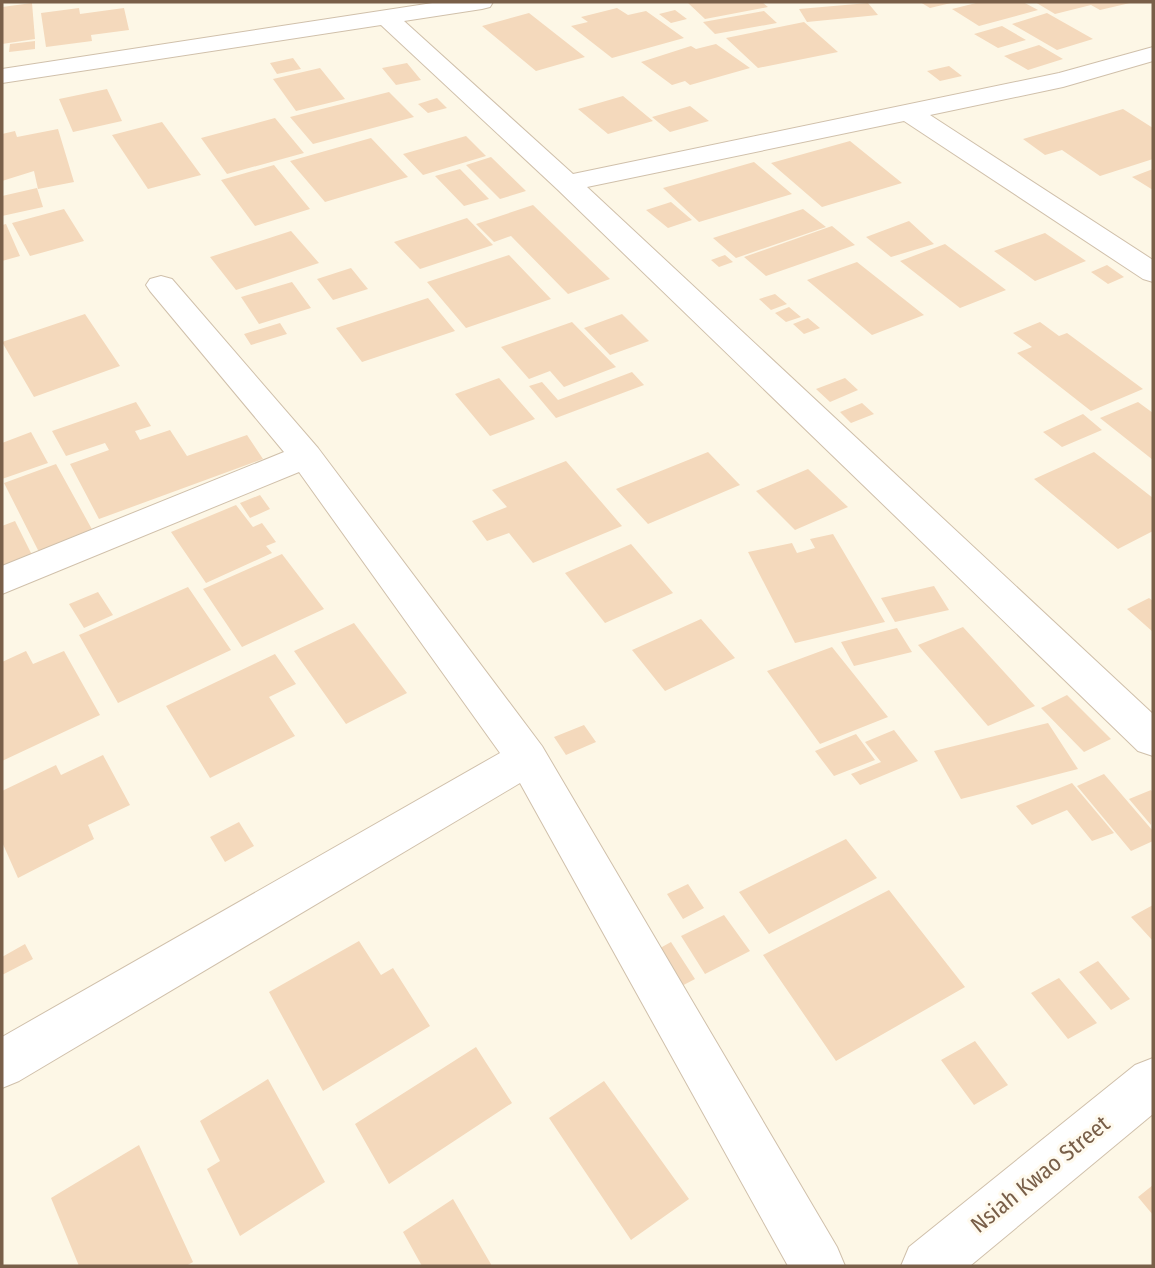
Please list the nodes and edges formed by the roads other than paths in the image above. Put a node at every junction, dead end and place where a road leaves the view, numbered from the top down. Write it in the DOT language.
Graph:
graph roads {
  1 [pos="482,2"];
  2 [pos="388,19"];
  3 [pos="1153,54"];
  4 [pos="2,76"];
  5 [pos="910,113"];
  6 [pos="566,183"];
  7 [pos="1153,273"];
  8 [pos="161,285"];
  9 [pos="306,456"];
  10 [pos="2,581"];
  11 [pos="1153,739"];
  12 [pos="527,758"];
  13 [pos="2,1064"];
  14 [pos="1153,1082"];
  15 [pos="818,1266"];
  16 [pos="928,1266"];
  1 -- 2 [label="street"];
  2 -- 4 [label="street"];
  2 -- 6 [label="street"];
  3 -- 5 [label="street"];
  5 -- 6 [label="street"];
  5 -- 7 [label="street"];
  6 -- 11 [label="street"];
  8 -- 9 [label="street"];
  9 -- 10 [label="street"];
  9 -- 12 [label="street"];
  12 -- 13 [label="street"];
  12 -- 15 [label="street"];
  14 -- 16 [label="street, Nsiah Kwao Street"];
}
